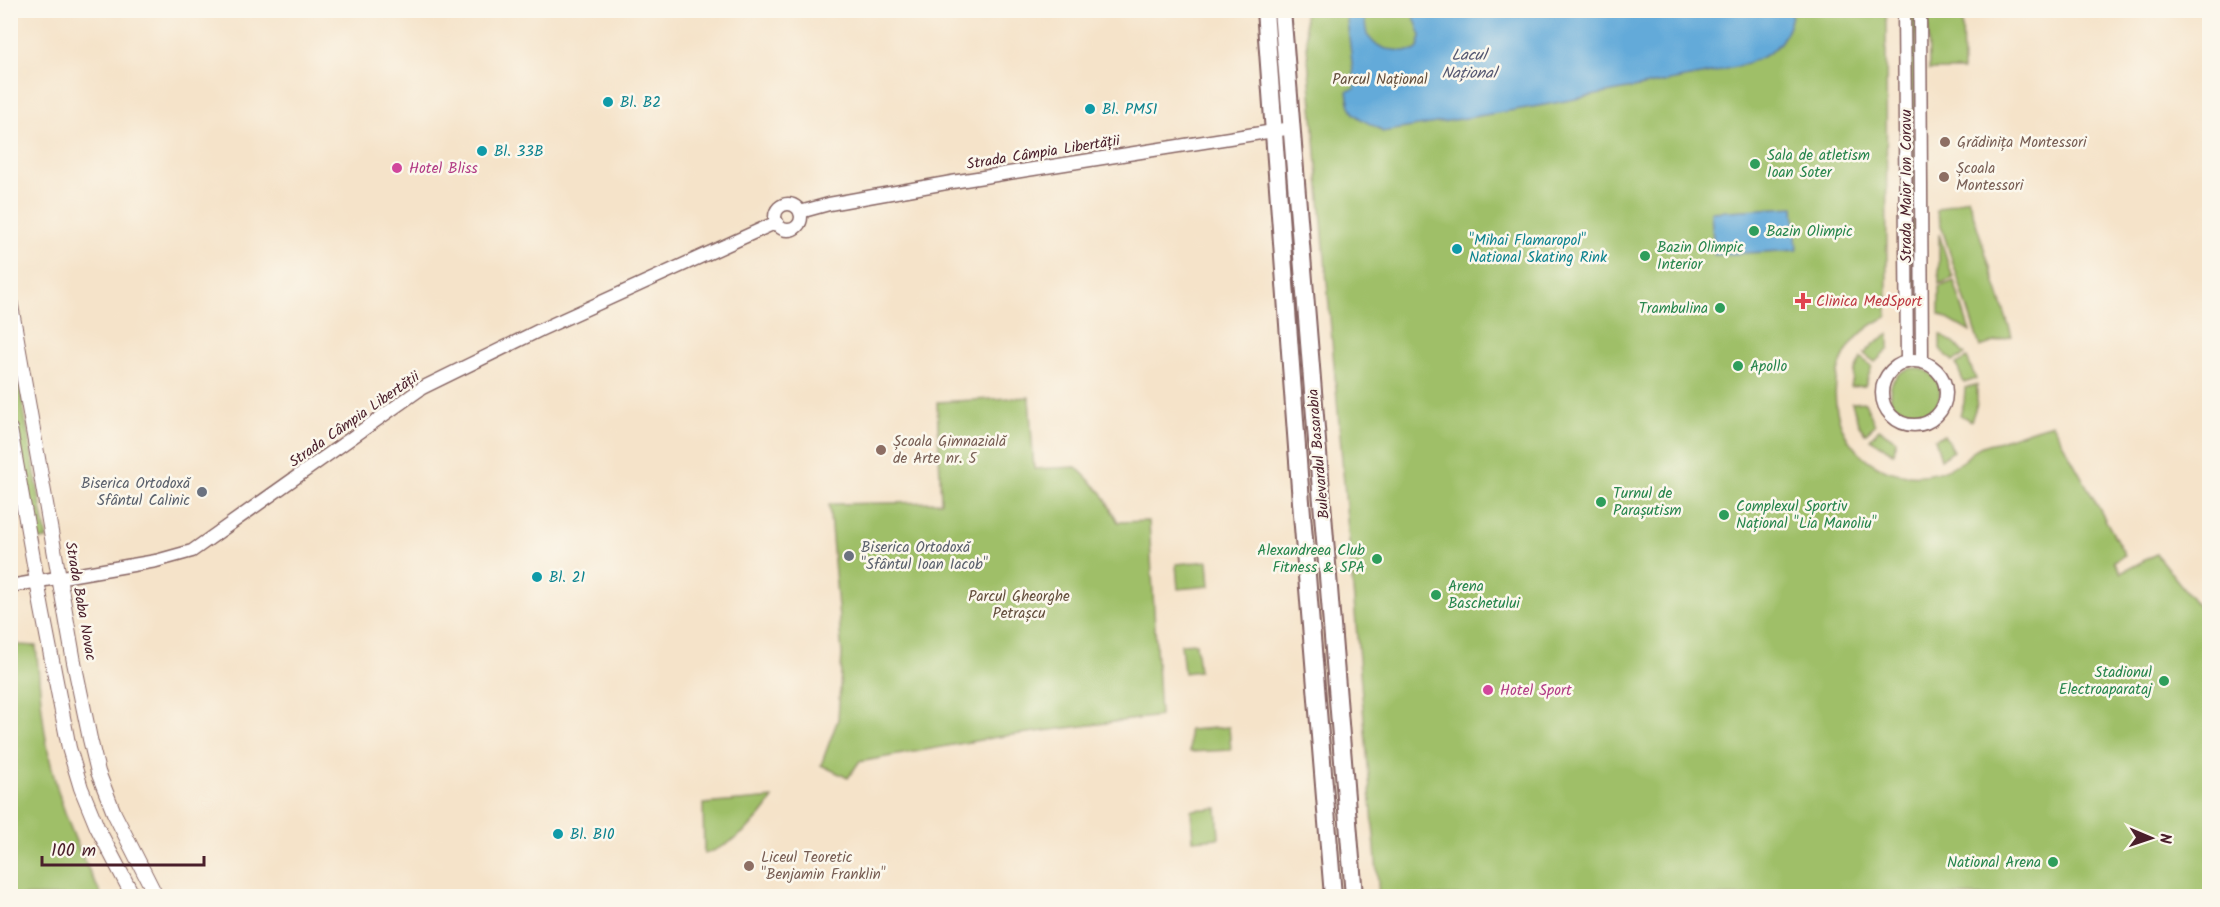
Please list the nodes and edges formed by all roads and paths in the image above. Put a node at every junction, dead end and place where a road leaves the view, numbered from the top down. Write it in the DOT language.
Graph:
graph roads {
  1 [pos="1265,10"];
  2 [pos="1282,10"];
  3 [pos="1905,10"];
  4 [pos="1920,10"];
  5 [pos="1905,127"];
  6 [pos="1920,127"];
  7 [pos="1283,129"];
  8 [pos="1906,208"];
  9 [pos="1921,208"];
  10 [pos="10,300"];
  11 [pos="1907,362"];
  12 [pos="1922,362"];
  13 [pos="10,429"];
  14 [pos="60,578"];
  15 [pos="37,582"];
  16 [pos="10,586"];
  17 [pos="133,897"];
  18 [pos="156,897"];
  19 [pos="1333,897"];
  20 [pos="1354,897"];
  1 -- 7 [label="main road, Bulevardul Basarabia"];
  2 -- 7 [label="main road, Bulevardul Basarabia"];
  3 -- 5 [label="street, Strada Maior Ion Coravu"];
  4 -- 6 [label="street, Strada Maior Ion Coravu"];
  5 -- 6 [label="street"];
  5 -- 8 [label="street, Strada Maior Ion Coravu"];
  6 -- 9 [label="street, Strada Maior Ion Coravu"];
  7 -- 14 [label="street, Strada Câmpia Libertății"];
  7 -- 19 [label="main road, Bulevardul Basarabia"];
  7 -- 20 [label="main road, Bulevardul Basarabia"];
  8 -- 9 [label="street"];
  8 -- 11 [label="street, Strada Maior Ion Coravu"];
  9 -- 12 [label="street, Strada Maior Ion Coravu"];
  10 -- 14 [label="main road, Strada Baba Novac"];
  11 -- 12 [label="street"];
  11 -- 12 [label="street"];
  13 -- 15 [label="main road"];
  14 -- 15 [label="street, Strada Câmpia Libertății"];
  14 -- 18 [label="main road, Strada Baba Novac"];
  15 -- 16 [label="street, Strada Câmpia Libertății"];
  15 -- 17 [label="main road"];
}
